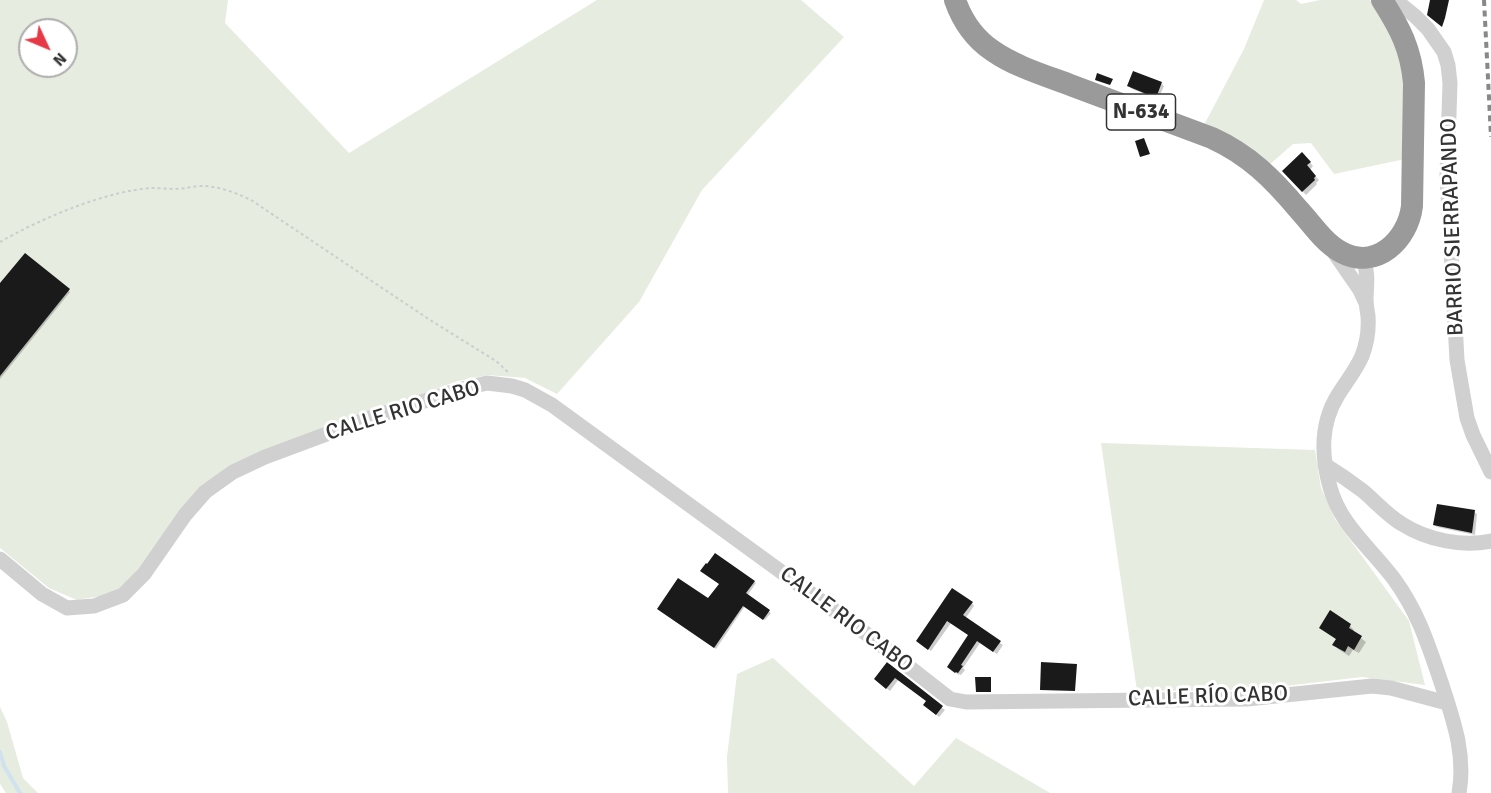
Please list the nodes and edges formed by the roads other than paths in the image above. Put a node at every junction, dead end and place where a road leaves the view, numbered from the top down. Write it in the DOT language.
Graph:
graph roads {
  1 [pos="955,0"];
  2 [pos="1382,0"];
  3 [pos="1392,0"];
  4 [pos="1322,236"];
  5 [pos="1394,244"];
  6 [pos="1362,257"];
  7 [pos="1364,296"];
  8 [pos="1325,465"];
  9 [pos="1491,472"];
  10 [pos="1491,541"];
  11 [pos="0,559"];
  12 [pos="966,702"];
  13 [pos="1447,703"];
  14 [pos="1459,793"];
  1 -- 4 [label="highway, N-634"];
  2 -- 5 [label="highway"];
  3 -- 9 [label="street, BARRIO SIERRAPANDO"];
  4 -- 6 [label="highway, N-634"];
  4 -- 7 [label="street"];
  5 -- 6 [label="highway"];
  5 -- 7 [label="street"];
  6 -- 7 [label="street"];
  7 -- 8 [label="street"];
  8 -- 10 [label="street"];
  8 -- 13 [label="street"];
  11 -- 12 [label="street, CALLE RIO CABO"];
  12 -- 13 [label="street, CALLE RÍO CABO"];
  13 -- 14 [label="street"];
}
